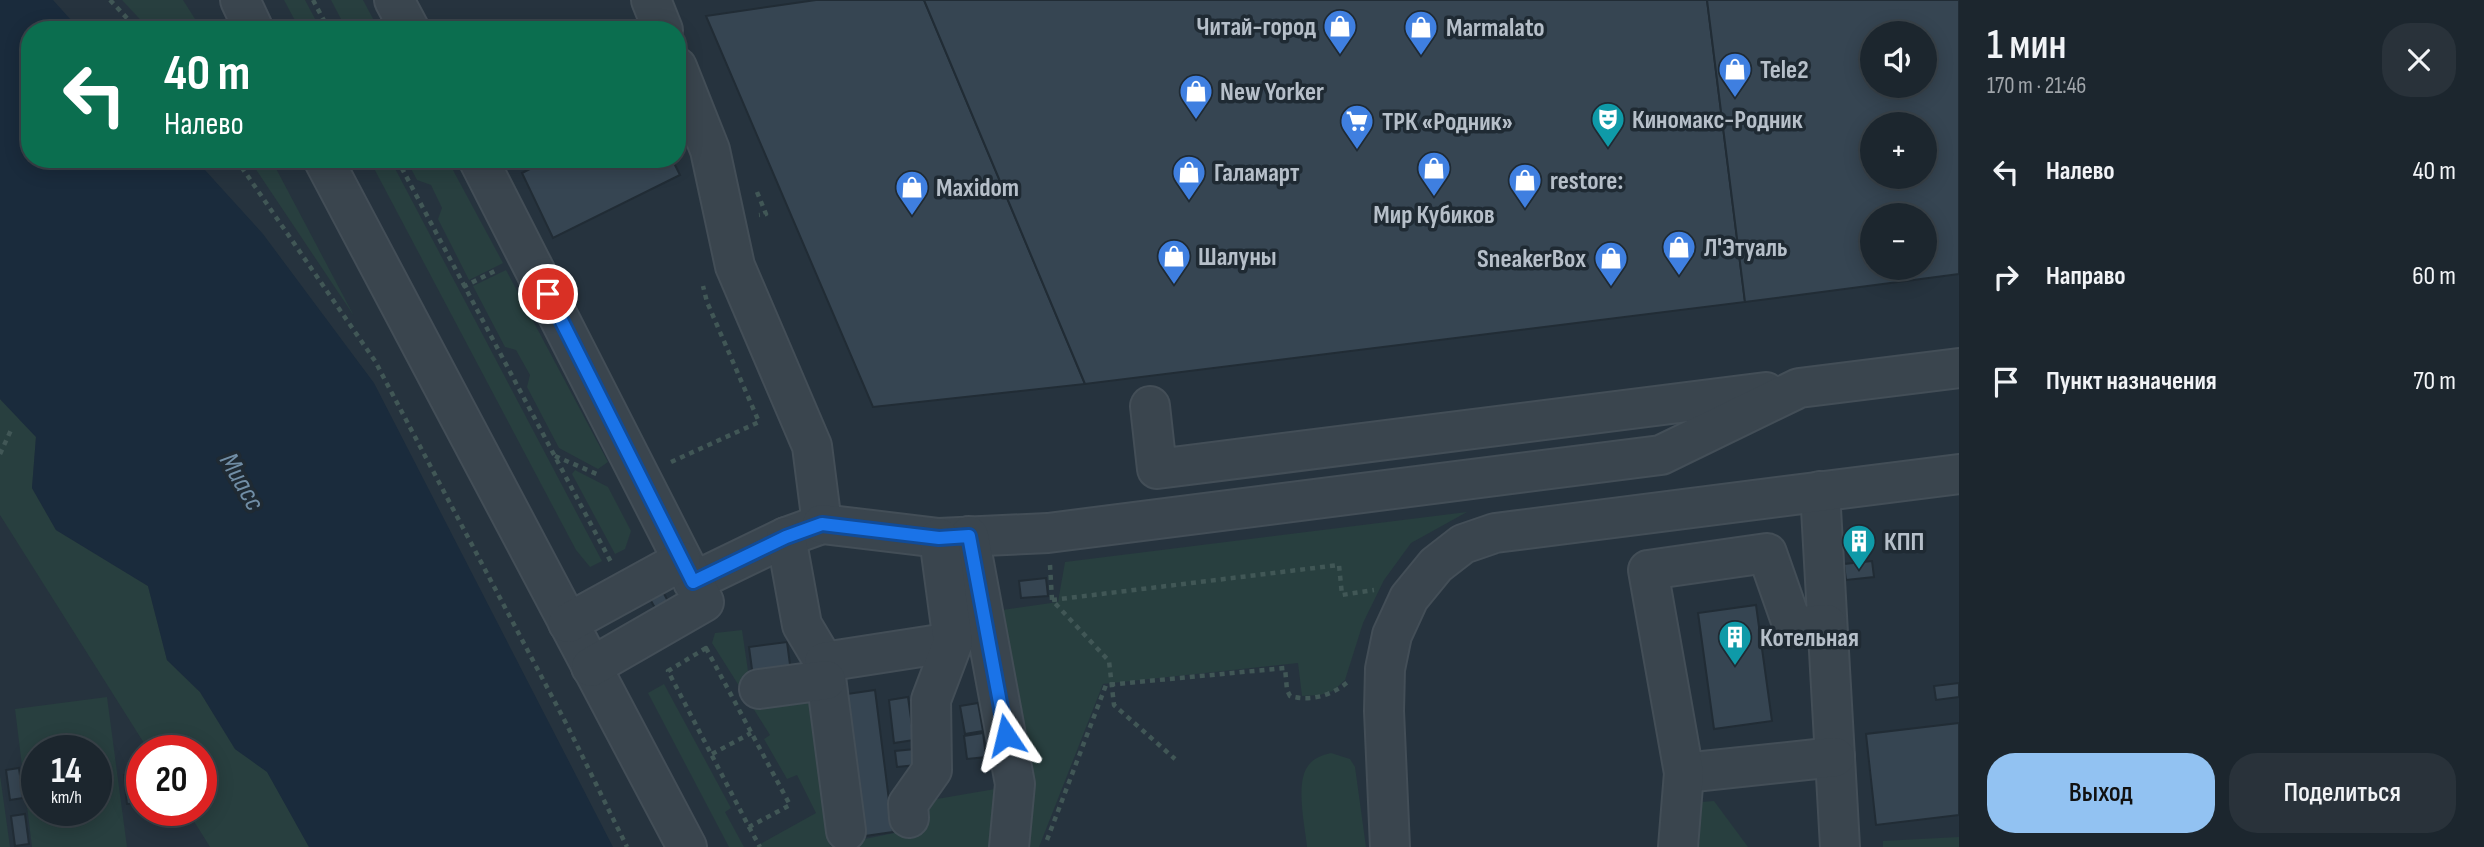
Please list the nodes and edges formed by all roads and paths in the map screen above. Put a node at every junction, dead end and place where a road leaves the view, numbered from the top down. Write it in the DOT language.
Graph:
graph roads {
  1 [pos="110,0"];
  2 [pos="313,0"];
  3 [pos="394,0"];
  4 [pos="651,0"];
  5 [pos="130,21"];
  6 [pos="324,21"];
  7 [pos="405,21"];
  8 [pos="659,21"];
  9 [pos="686,90"];
  10 [pos="242,168"];
  11 [pos="328,168"];
  12 [pos="402,168"];
  13 [pos="483,168"];
  14 [pos="508,265"];
  15 [pos="703,282"];
  16 [pos="463,287"];
  17 [pos="1959,368"];
  18 [pos="1800,388"];
  19 [pos="1157,405"];
  20 [pos="11,430"];
  21 [pos="0,454"];
  22 [pos="1959,474"];
  23 [pos="640,477"];
  24 [pos="1819,491"];
  25 [pos="822,524"];
  26 [pos="1048,533"];
  27 [pos="786,537"];
  28 [pos="954,537"];
  29 [pos="622,560"];
  30 [pos="687,572"];
  31 [pos="1385,589"];
  32 [pos="1052,600"];
  33 [pos="568,623"];
  34 [pos="1828,624"];
  35 [pos="953,642"];
  36 [pos="591,667"];
  37 [pos="825,671"];
  38 [pos="759,689"];
  39 [pos="751,733"];
  40 [pos="712,754"];
  41 [pos="1835,757"];
  42 [pos="1175,759"];
  43 [pos="1684,773"];
  44 [pos="909,818"];
  45 [pos="749,827"];
  46 [pos="846,831"];
  47 [pos="627,847"];
  48 [pos="687,847"];
  49 [pos="760,847"];
  50 [pos="1009,847"];
  51 [pos="1390,847"];
  52 [pos="1678,847"];
  53 [pos="1840,847"];
  1 -- 5 [label="path"];
  2 -- 6 [label="path"];
  3 -- 7 [label="street"];
  4 -- 8 [label="street"];
  9 -- 25 [label="street"];
  10 -- 47 [label="path"];
  11 -- 33 [label="street"];
  12 -- 16 [label="path"];
  13 -- 23 [label="street"];
  14 -- 16 [label="path"];
  15 -- 23 [label="path"];
  16 -- 29 [label="path"];
  17 -- 18 [label="street"];
  18 -- 19 [label="street"];
  18 -- 26 [label="street"];
  20 -- 21 [label="path"];
  22 -- 24 [label="street"];
  23 -- 30 [label="street"];
  24 -- 34 [label="street"];
  24 -- 51 [label="street"];
  25 -- 27 [label="street"];
  25 -- 28 [label="street"];
  26 -- 28 [label="street"];
  26 -- 32 [label="path"];
  27 -- 30 [label="street"];
  27 -- 37 [label="street"];
  28 -- 35 [label="street"];
  28 -- 50 [label="street"];
  30 -- 33 [label="street"];
  30 -- 36 [label="street"];
  31 -- 32 [label="path"];
  32 -- 42 [label="path"];
  33 -- 36 [label="street"];
  34 -- 41 [label="street"];
  34 -- 43 [label="street"];
  35 -- 37 [label="street"];
  35 -- 44 [label="street"];
  36 -- 48 [label="street"];
  37 -- 38 [label="street"];
  37 -- 46 [label="street"];
  39 -- 40 [label="path"];
  39 -- 40 [label="path"];
  39 -- 45 [label="path"];
  40 -- 45 [label="path"];
  41 -- 43 [label="street"];
  41 -- 53 [label="street"];
  43 -- 52 [label="street"];
  45 -- 49 [label="path"];
}
